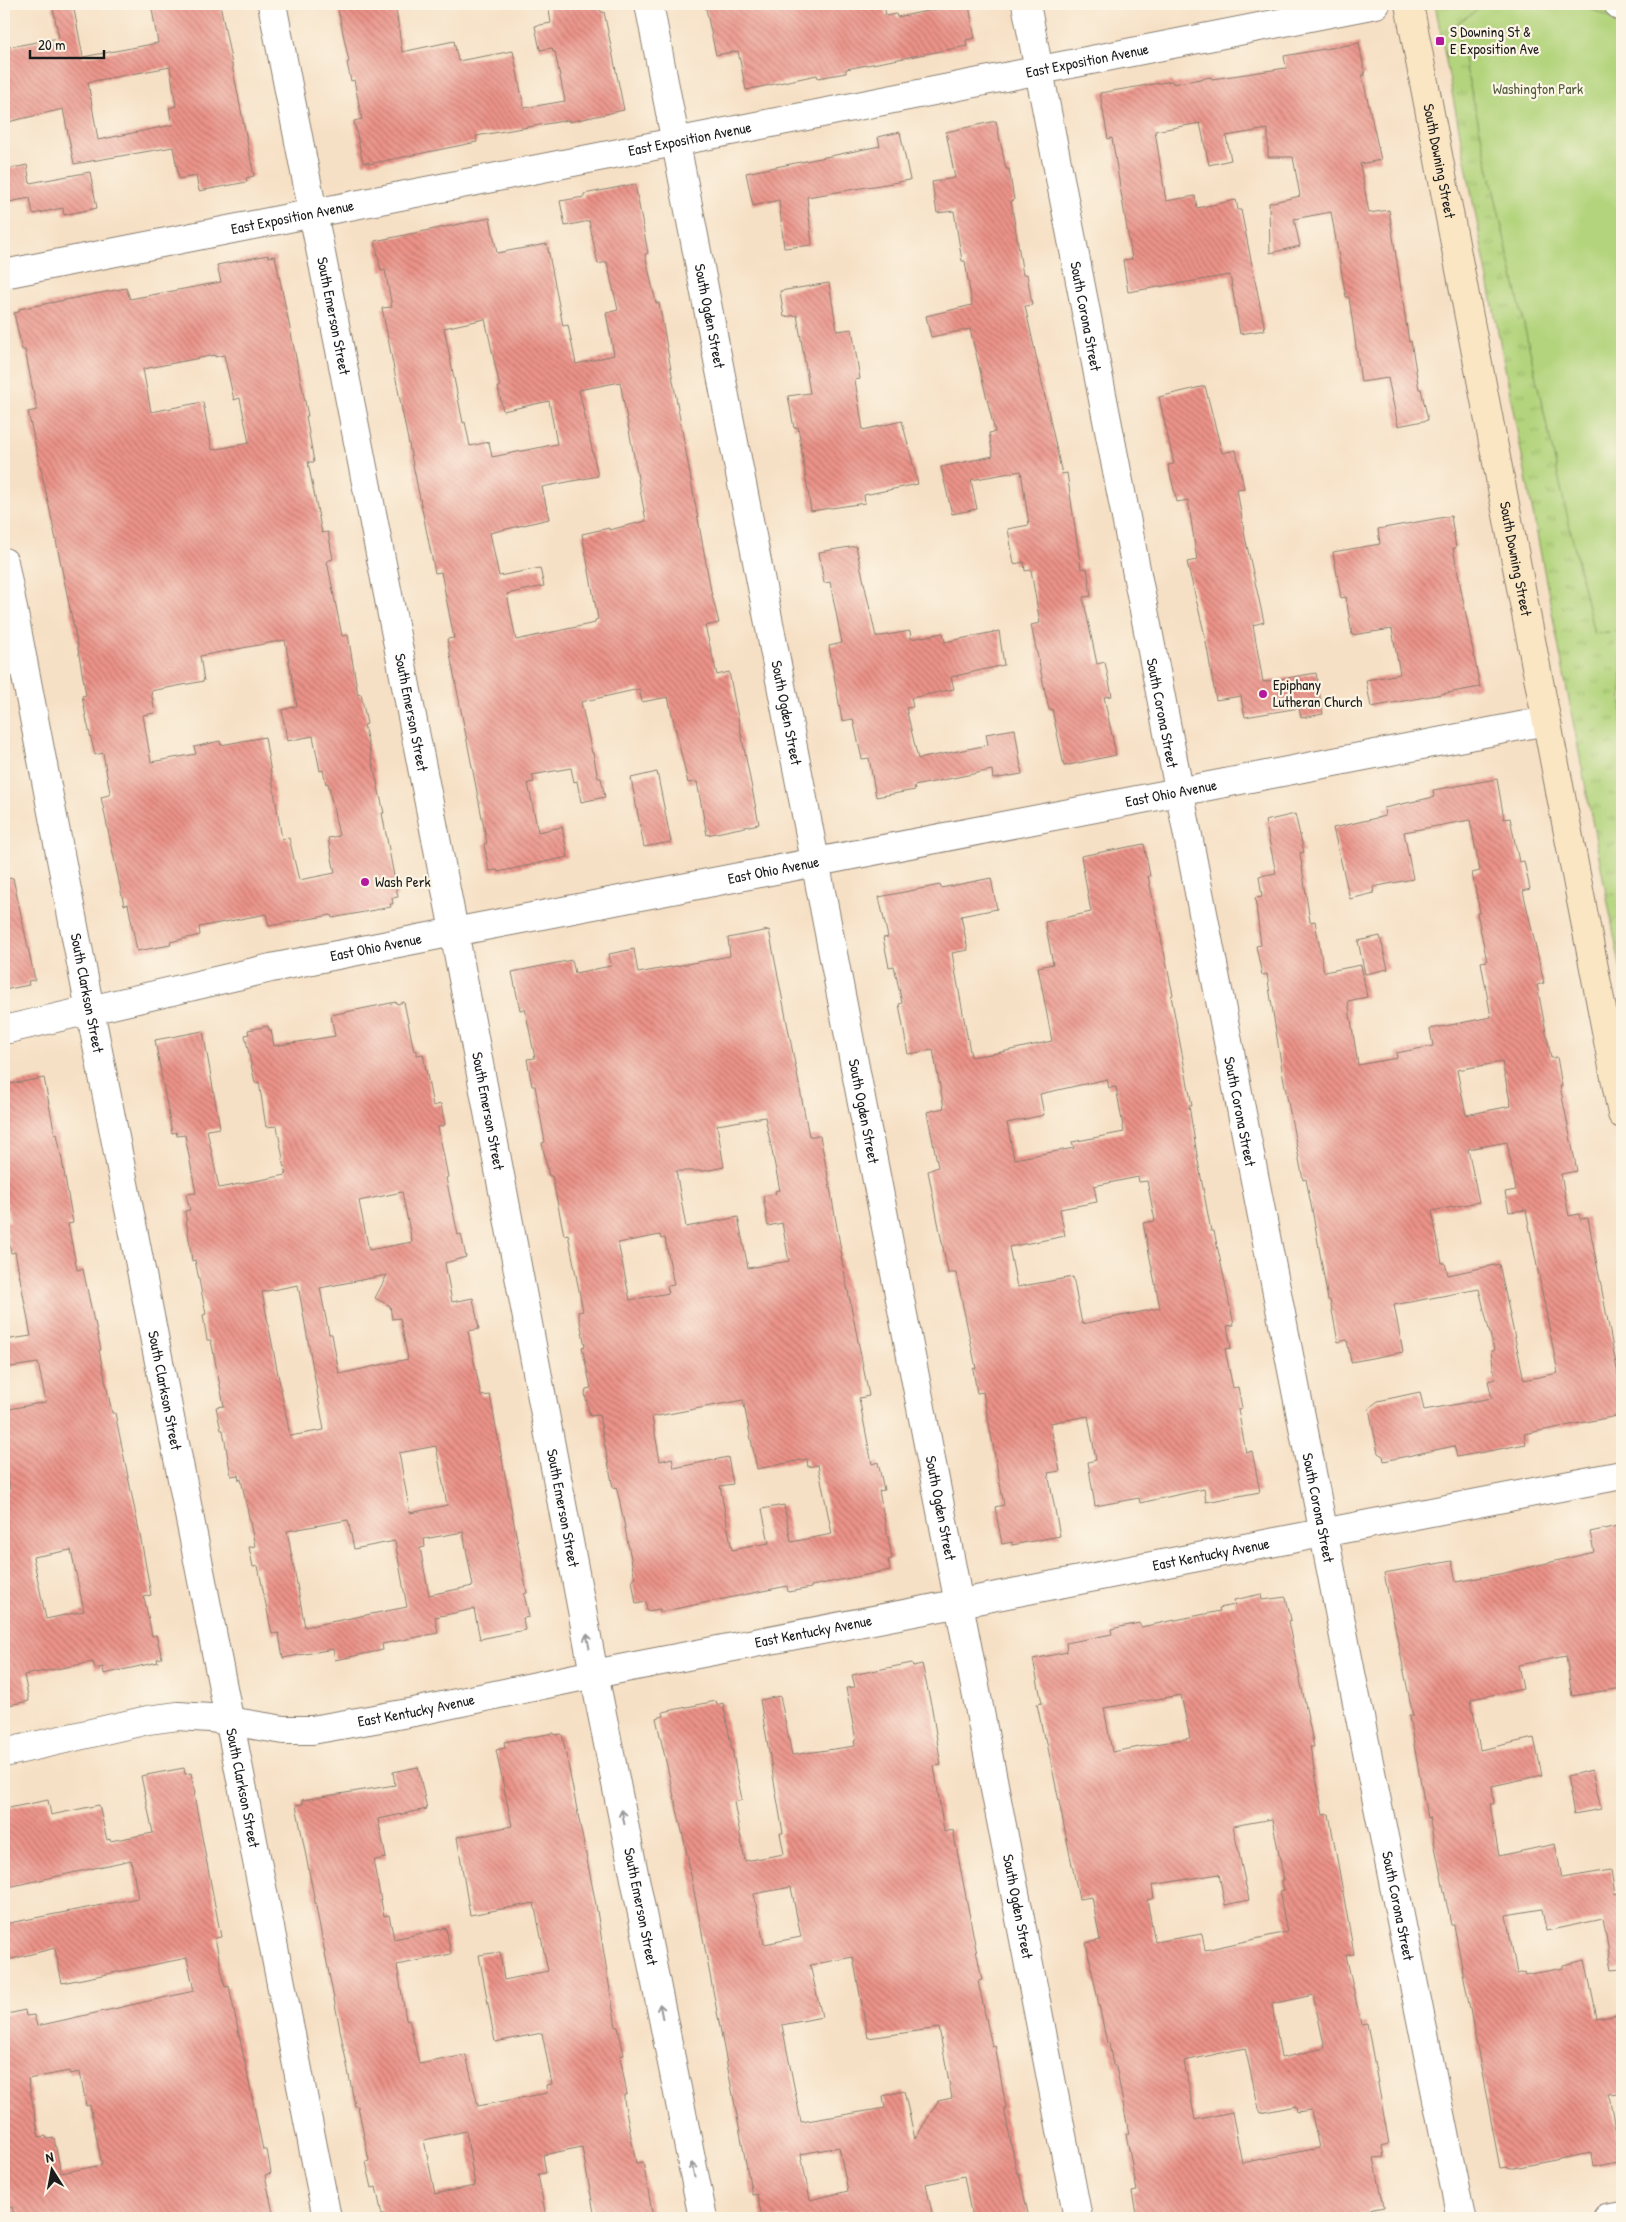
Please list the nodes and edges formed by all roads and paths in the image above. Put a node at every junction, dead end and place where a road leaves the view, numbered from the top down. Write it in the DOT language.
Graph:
graph roads {
  1 [pos="272,4"];
  2 [pos="648,4"];
  3 [pos="1026,4"];
  4 [pos="1376,4"];
  5 [pos="1409,4"];
  6 [pos="1618,4"];
  7 [pos="1622,7"];
  8 [pos="1038,71"];
  9 [pos="675,142"];
  10 [pos="312,214"];
  11 [pos="4,274"];
  12 [pos="4,562"];
  13 [pos="1546,720"];
  14 [pos="1177,793"];
  15 [pos="815,863"];
  16 [pos="454,932"];
  17 [pos="90,1010"];
  18 [pos="4,1030"];
  19 [pos="1622,1114"];
  20 [pos="1622,1476"];
  21 [pos="1322,1535"];
  22 [pos="959,1605"];
  23 [pos="594,1674"];
  24 [pos="230,1721"];
  25 [pos="4,1753"];
  26 [pos="1622,2215"];
  27 [pos="327,2218"];
  28 [pos="703,2218"];
  29 [pos="1078,2218"];
  30 [pos="1460,2218"];
  31 [pos="1607,2218"];
  1 -- 10 [label="street, South Emerson Street"];
  2 -- 9 [label="street, South Ogden Street"];
  3 -- 8 [label="street, South Corona Street"];
  4 -- 8 [label="street, East Exposition Avenue"];
  5 -- 13 [label="main road, South Downing Street"];
  6 -- 7 [label="street"];
  8 -- 9 [label="street, East Exposition Avenue"];
  8 -- 14 [label="street, South Corona Street"];
  9 -- 10 [label="street, East Exposition Avenue"];
  9 -- 15 [label="street, South Ogden Street"];
  10 -- 11 [label="street, East Exposition Avenue"];
  10 -- 16 [label="street, South Emerson Street"];
  12 -- 17 [label="street, South Clarkson Street"];
  13 -- 14 [label="street, East Ohio Avenue"];
  13 -- 19 [label="main road, South Downing Street"];
  14 -- 15 [label="street, East Ohio Avenue"];
  14 -- 21 [label="street, South Corona Street"];
  15 -- 16 [label="street, East Ohio Avenue"];
  15 -- 22 [label="street, South Ogden Street"];
  16 -- 17 [label="street, East Ohio Avenue"];
  23 -- 16 [label="street, South Emerson Street, one-way"];
  17 -- 18 [label="street, East Ohio Avenue"];
  17 -- 24 [label="street, South Clarkson Street"];
  20 -- 21 [label="street, East Kentucky Avenue"];
  21 -- 22 [label="street, East Kentucky Avenue"];
  21 -- 30 [label="street, South Corona Street"];
  22 -- 23 [label="street, East Kentucky Avenue"];
  22 -- 29 [label="street, South Ogden Street"];
  23 -- 24 [label="street, East Kentucky Avenue"];
  28 -- 23 [label="street, South Emerson Street, one-way"];
  24 -- 25 [label="street, East Kentucky Avenue"];
  24 -- 27 [label="street, South Clarkson Street"];
  26 -- 31 [label="street"];
}
